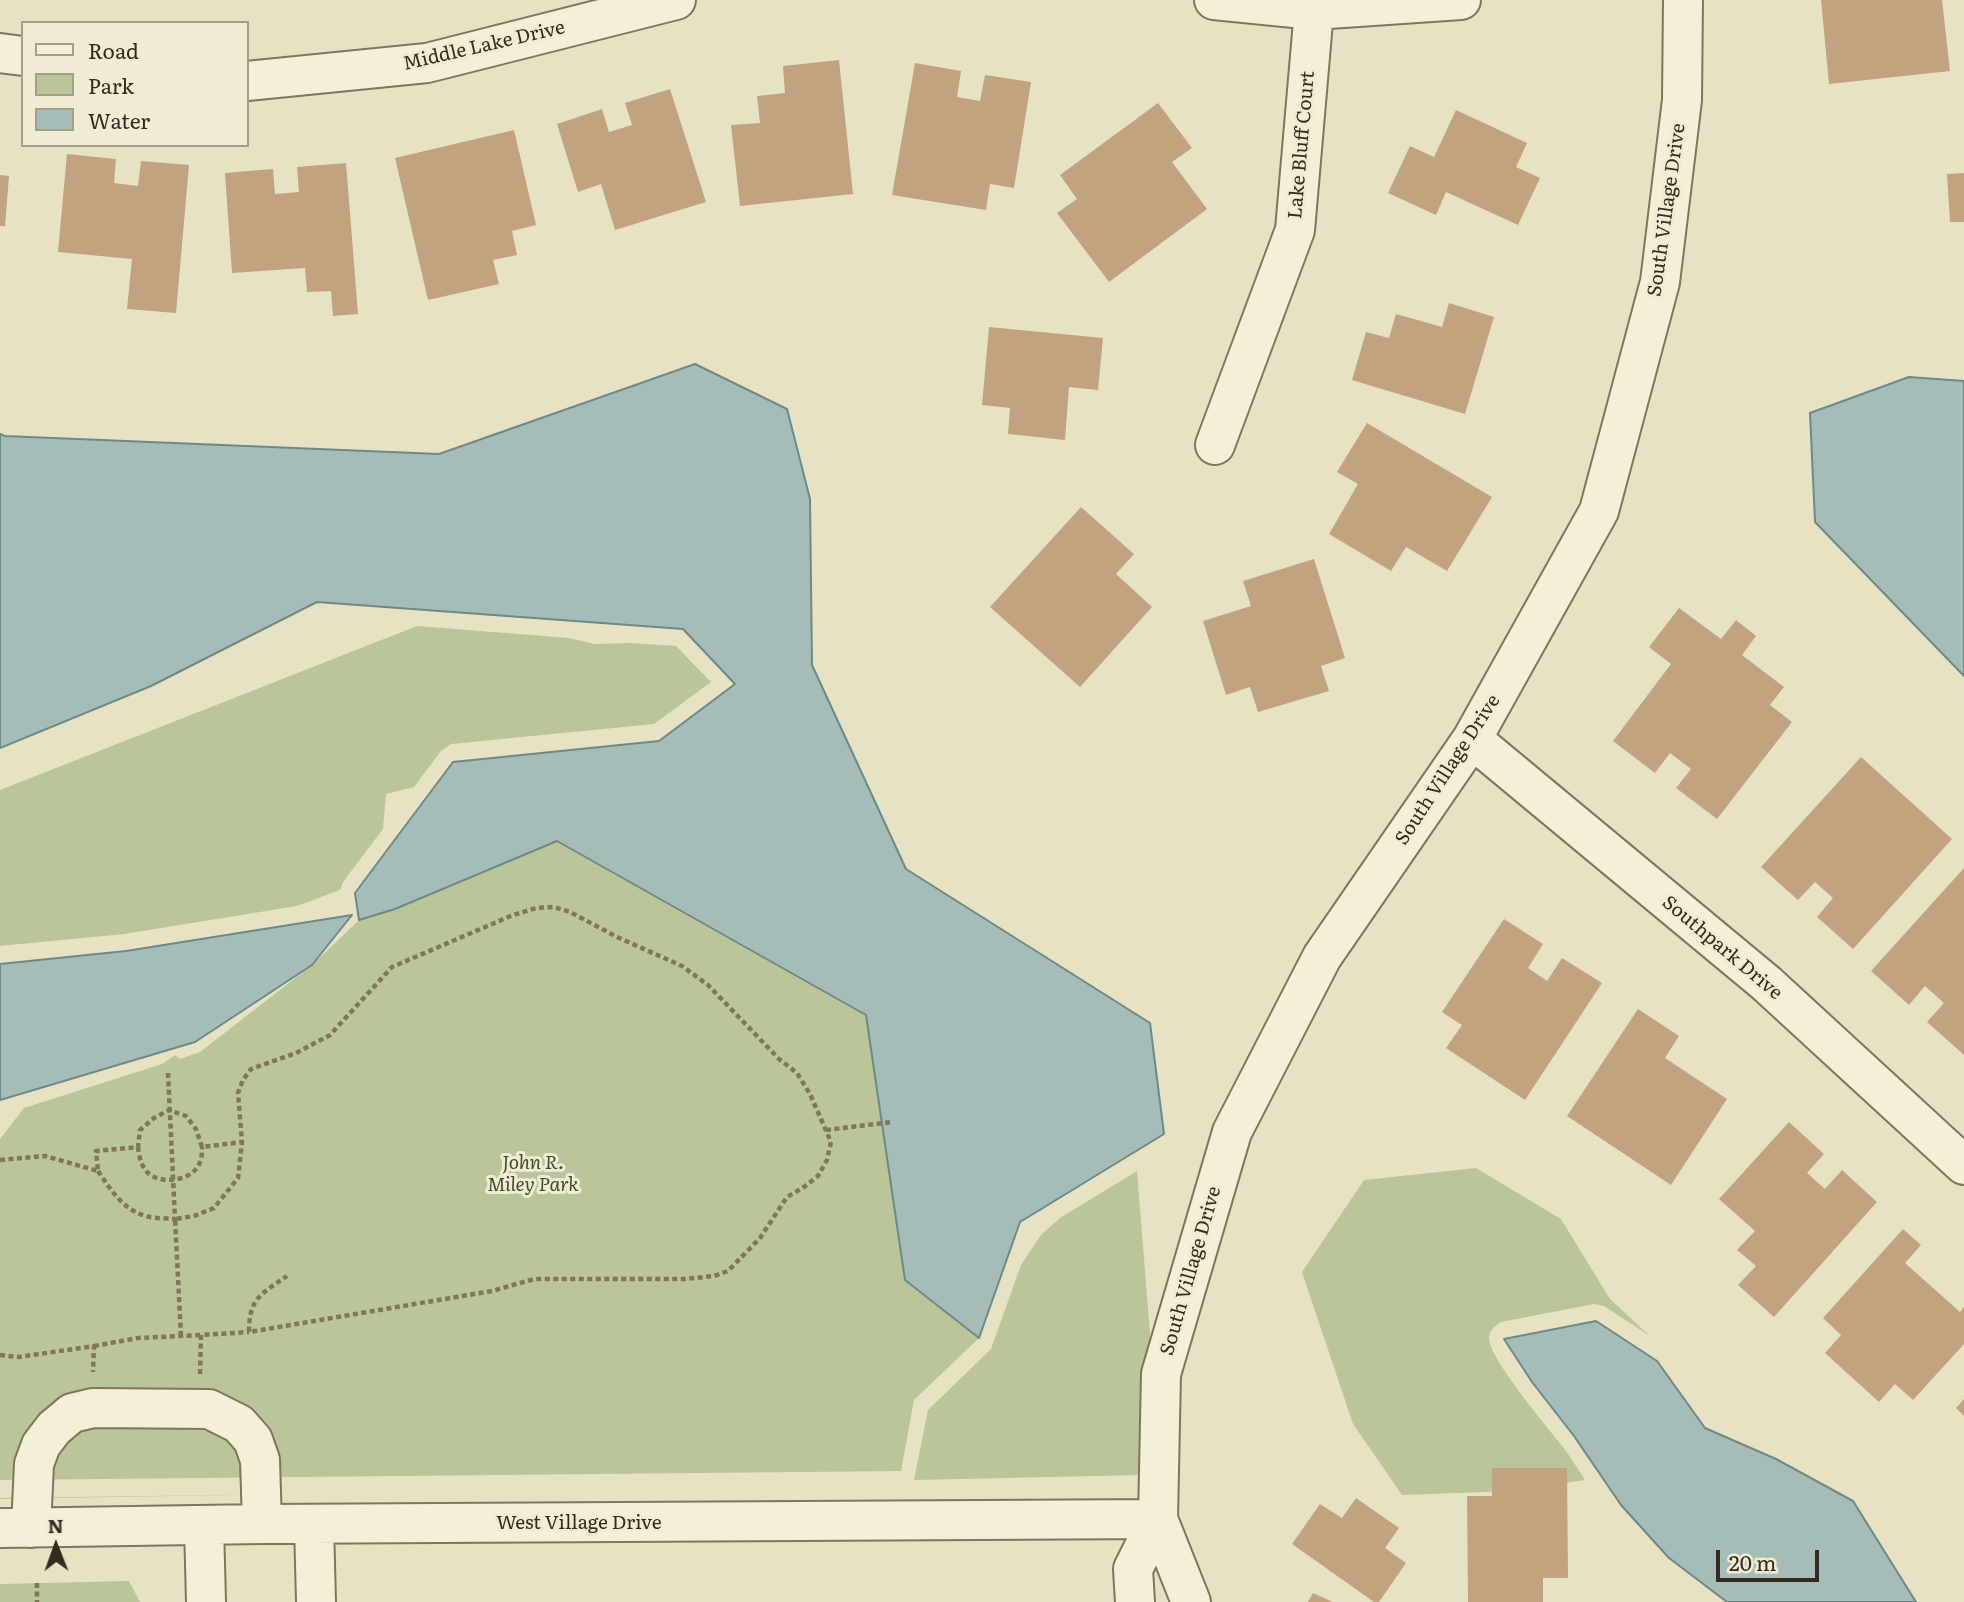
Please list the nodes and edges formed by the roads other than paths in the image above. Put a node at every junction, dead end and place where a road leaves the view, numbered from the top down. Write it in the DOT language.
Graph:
graph roads {
  1 [pos="676,0"];
  2 [pos="1214,0"];
  3 [pos="1461,0"];
  4 [pos="1683,0"];
  5 [pos="1313,5"];
  6 [pos="0,53"];
  7 [pos="21,55"];
  8 [pos="248,81"];
  9 [pos="1215,445"];
  10 [pos="1472,739"];
  11 [pos="1964,1165"];
  12 [pos="1158,1519"];
  13 [pos="262,1524"];
  14 [pos="314,1524"];
  15 [pos="204,1525"];
  16 [pos="16,1528"];
  17 [pos="206,1602"];
  18 [pos="316,1602"];
  19 [pos="1135,1602"];
  20 [pos="1191,1602"];
  1 -- 8 [label="street, Middle Lake Drive"];
  2 -- 5 [label="street"];
  3 -- 5 [label="street"];
  4 -- 10 [label="street, South Village Drive"];
  5 -- 9 [label="street, Lake Bluff Court"];
  6 -- 7 [label="street"];
  10 -- 11 [label="street, Southpark Drive"];
  10 -- 12 [label="street, South Village Drive"];
  12 -- 14 [label="street, West Village Drive"];
  12 -- 19 [label="street, South Village Drive"];
  12 -- 20 [label="street, South Village Drive"];
  13 -- 14 [label="street, West Village Drive"];
  13 -- 15 [label="street, West Village Drive"];
  13 -- 16 [label="street"];
  14 -- 18 [label="street"];
  15 -- 16 [label="street, West Village Drive"];
  15 -- 17 [label="street"];
}
